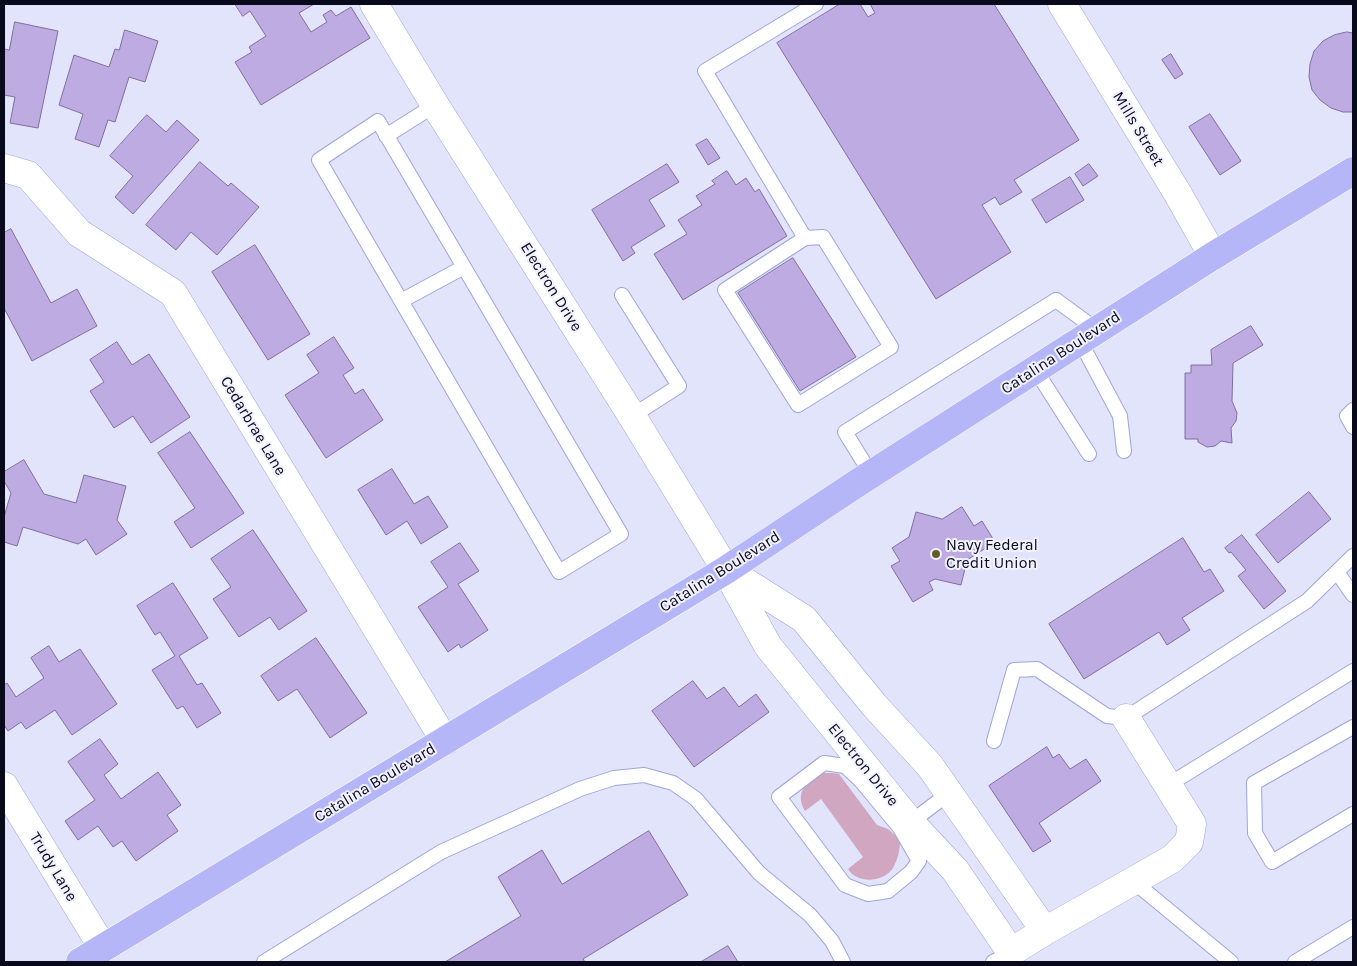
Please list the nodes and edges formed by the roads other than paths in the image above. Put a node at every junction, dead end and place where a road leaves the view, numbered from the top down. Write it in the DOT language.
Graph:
graph roads {
  1 [pos="374,4"];
  2 [pos="816,4"];
  3 [pos="1062,4"];
  4 [pos="435,105"];
  5 [pos="386,136"];
  6 [pos="4,168"];
  7 [pos="1353,171"];
  8 [pos="805,238"];
  9 [pos="1213,256"];
  10 [pos="464,267"];
  11 [pos="622,295"];
  12 [pos="401,301"];
  13 [pos="1088,336"];
  14 [pos="1035,370"];
  15 [pos="1353,410"];
  16 [pos="632,416"];
  17 [pos="1353,428"];
  18 [pos="1124,451"];
  19 [pos="1089,454"];
  20 [pos="871,474"];
  21 [pos="1353,556"];
  22 [pos="726,570"];
  23 [pos="1336,572"];
  24 [pos="1353,595"];
  25 [pos="1353,671"];
  26 [pos="1126,718"];
  27 [pos="1353,727"];
  28 [pos="445,741"];
  29 [pos="994,741"];
  30 [pos="1168,784"];
  31 [pos="4,786"];
  32 [pos="948,794"];
  33 [pos="1353,814"];
  34 [pos="905,826"];
  35 [pos="1133,881"];
  36 [pos="1353,927"];
  37 [pos="1045,930"];
  38 [pos="91,955"];
  39 [pos="1002,957"];
  40 [pos="264,962"];
  41 [pos="843,962"];
  42 [pos="1231,962"];
  43 [pos="1294,962"];
  1 -- 4 [label="street, Electron Drive"];
  2 -- 8 [label="lane"];
  3 -- 9 [label="street, Mills Street"];
  4 -- 5 [label="lane"];
  4 -- 16 [label="street, Electron Drive"];
  5 -- 10 [label="lane"];
  5 -- 12 [label="lane"];
  6 -- 28 [label="street, Cedarbrae Lane"];
  7 -- 9 [label="main road, Catalina Boulevard"];
  8 -- 8 [label="lane"];
  9 -- 13 [label="main road, Catalina Boulevard"];
  10 -- 12 [label="lane"];
  10 -- 12 [label="lane"];
  11 -- 16 [label="lane"];
  13 -- 14 [label="main road, Catalina Boulevard"];
  13 -- 18 [label="lane"];
  13 -- 20 [label="lane"];
  14 -- 19 [label="lane"];
  14 -- 20 [label="main road, Catalina Boulevard"];
  15 -- 17 [label="lane"];
  16 -- 22 [label="street, Electron Drive"];
  20 -- 22 [label="main road, Catalina Boulevard"];
  21 -- 23 [label="lane"];
  22 -- 28 [label="main road, Catalina Boulevard"];
  22 -- 32 [label="street, Electron Drive"];
  22 -- 34 [label="street, Electron Drive"];
  23 -- 24 [label="lane"];
  23 -- 26 [label="lane"];
  25 -- 30 [label="lane"];
  26 -- 29 [label="lane"];
  26 -- 30 [label="street"];
  27 -- 33 [label="lane"];
  28 -- 38 [label="main road, Catalina Boulevard"];
  30 -- 35 [label="street"];
  31 -- 38 [label="street, Trudy Lane"];
  32 -- 34 [label="lane"];
  32 -- 37 [label="street, Electron Drive"];
  34 -- 34 [label="lane"];
  34 -- 39 [label="street, Electron Drive"];
  35 -- 37 [label="street"];
  35 -- 42 [label="lane"];
  36 -- 43 [label="lane"];
  37 -- 39 [label="street"];
  40 -- 41 [label="lane"];
}
